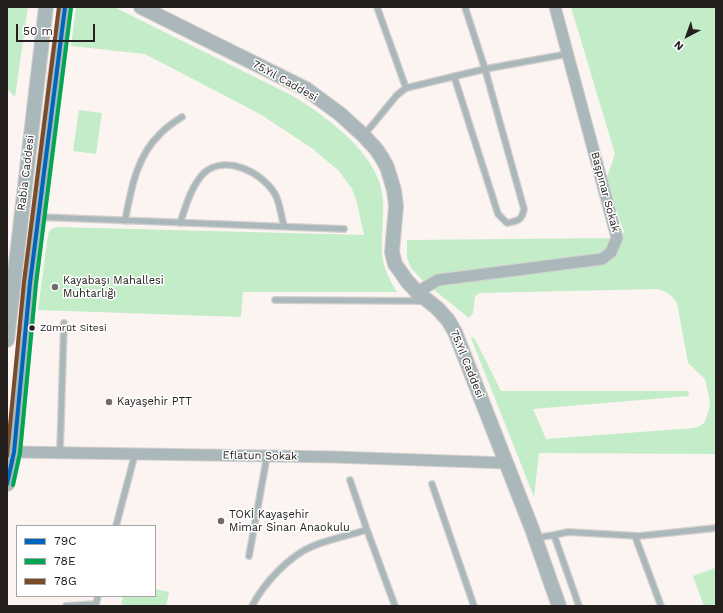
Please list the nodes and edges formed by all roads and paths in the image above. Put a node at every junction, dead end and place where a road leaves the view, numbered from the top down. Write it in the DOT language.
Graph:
graph roads {
  1 [pos="46,7"];
  2 [pos="65,7"];
  3 [pos="140,7"];
  4 [pos="377,7"];
  5 [pos="465,7"];
  6 [pos="555,7"];
  7 [pos="567,54"];
  8 [pos="485,69"];
  9 [pos="454,76"];
  10 [pos="406,88"];
  11 [pos="182,117"];
  12 [pos="364,135"];
  13 [pos="38,217"];
  14 [pos="125,221"];
  15 [pos="180,223"];
  16 [pos="284,226"];
  17 [pos="344,229"];
  18 [pos="422,296"];
  19 [pos="274,300"];
  20 [pos="64,324"];
  21 [pos="7,340"];
  22 [pos="14,452"];
  23 [pos="60,452"];
  24 [pos="135,454"];
  25 [pos="266,456"];
  26 [pos="507,463"];
  27 [pos="350,480"];
  28 [pos="7,484"];
  29 [pos="432,484"];
  30 [pos="116,525"];
  31 [pos="716,528"];
  32 [pos="367,530"];
  33 [pos="554,534"];
  34 [pos="635,536"];
  35 [pos="536,538"];
  36 [pos="249,556"];
  37 [pos="98,597"];
  38 [pos="66,606"];
  39 [pos="252,606"];
  40 [pos="395,606"];
  41 [pos="474,606"];
  42 [pos="559,606"];
  43 [pos="579,606"];
  44 [pos="661,606"];
  1 -- 21 [label="street, Rabia Caddesi"];
  2 -- 13 [label="street, Rabia Caddesi"];
  3 -- 12 [label="street, 75.Yıl Caddesi"];
  4 -- 10 [label="lane"];
  5 -- 8 [label="lane"];
  6 -- 7 [label="street, Başpınar Sokak"];
  7 -- 8 [label="lane"];
  7 -- 18 [label="street, Başpınar Sokak"];
  8 -- 9 [label="lane"];
  8 -- 9 [label="lane"];
  9 -- 10 [label="lane"];
  10 -- 12 [label="lane"];
  11 -- 14 [label="lane"];
  12 -- 18 [label="street, 75.Yıl Caddesi"];
  13 -- 14 [label="lane"];
  13 -- 22 [label="street, Rabia Caddesi"];
  14 -- 15 [label="lane"];
  15 -- 16 [label="lane"];
  15 -- 16 [label="lane"];
  16 -- 17 [label="lane"];
  18 -- 19 [label="lane"];
  18 -- 26 [label="street, 75.Yıl Caddesi"];
  20 -- 23 [label="lane"];
  22 -- 23 [label="street, Eflatun Sokak"];
  22 -- 28 [label="street, Rabia Caddesi"];
  23 -- 24 [label="street, Eflatun Sokak"];
  24 -- 25 [label="street, Eflatun Sokak"];
  24 -- 30 [label="lane"];
  25 -- 26 [label="street, Eflatun Sokak"];
  25 -- 36 [label="lane"];
  26 -- 35 [label="street, 75.Yıl Caddesi"];
  27 -- 32 [label="lane"];
  29 -- 41 [label="lane"];
  31 -- 34 [label="lane"];
  32 -- 39 [label="lane"];
  32 -- 40 [label="lane"];
  33 -- 34 [label="lane"];
  33 -- 35 [label="lane"];
  33 -- 43 [label="lane"];
  34 -- 44 [label="lane"];
  35 -- 42 [label="street, 75.Yıl Caddesi"];
  37 -- 38 [label="lane"];
}
